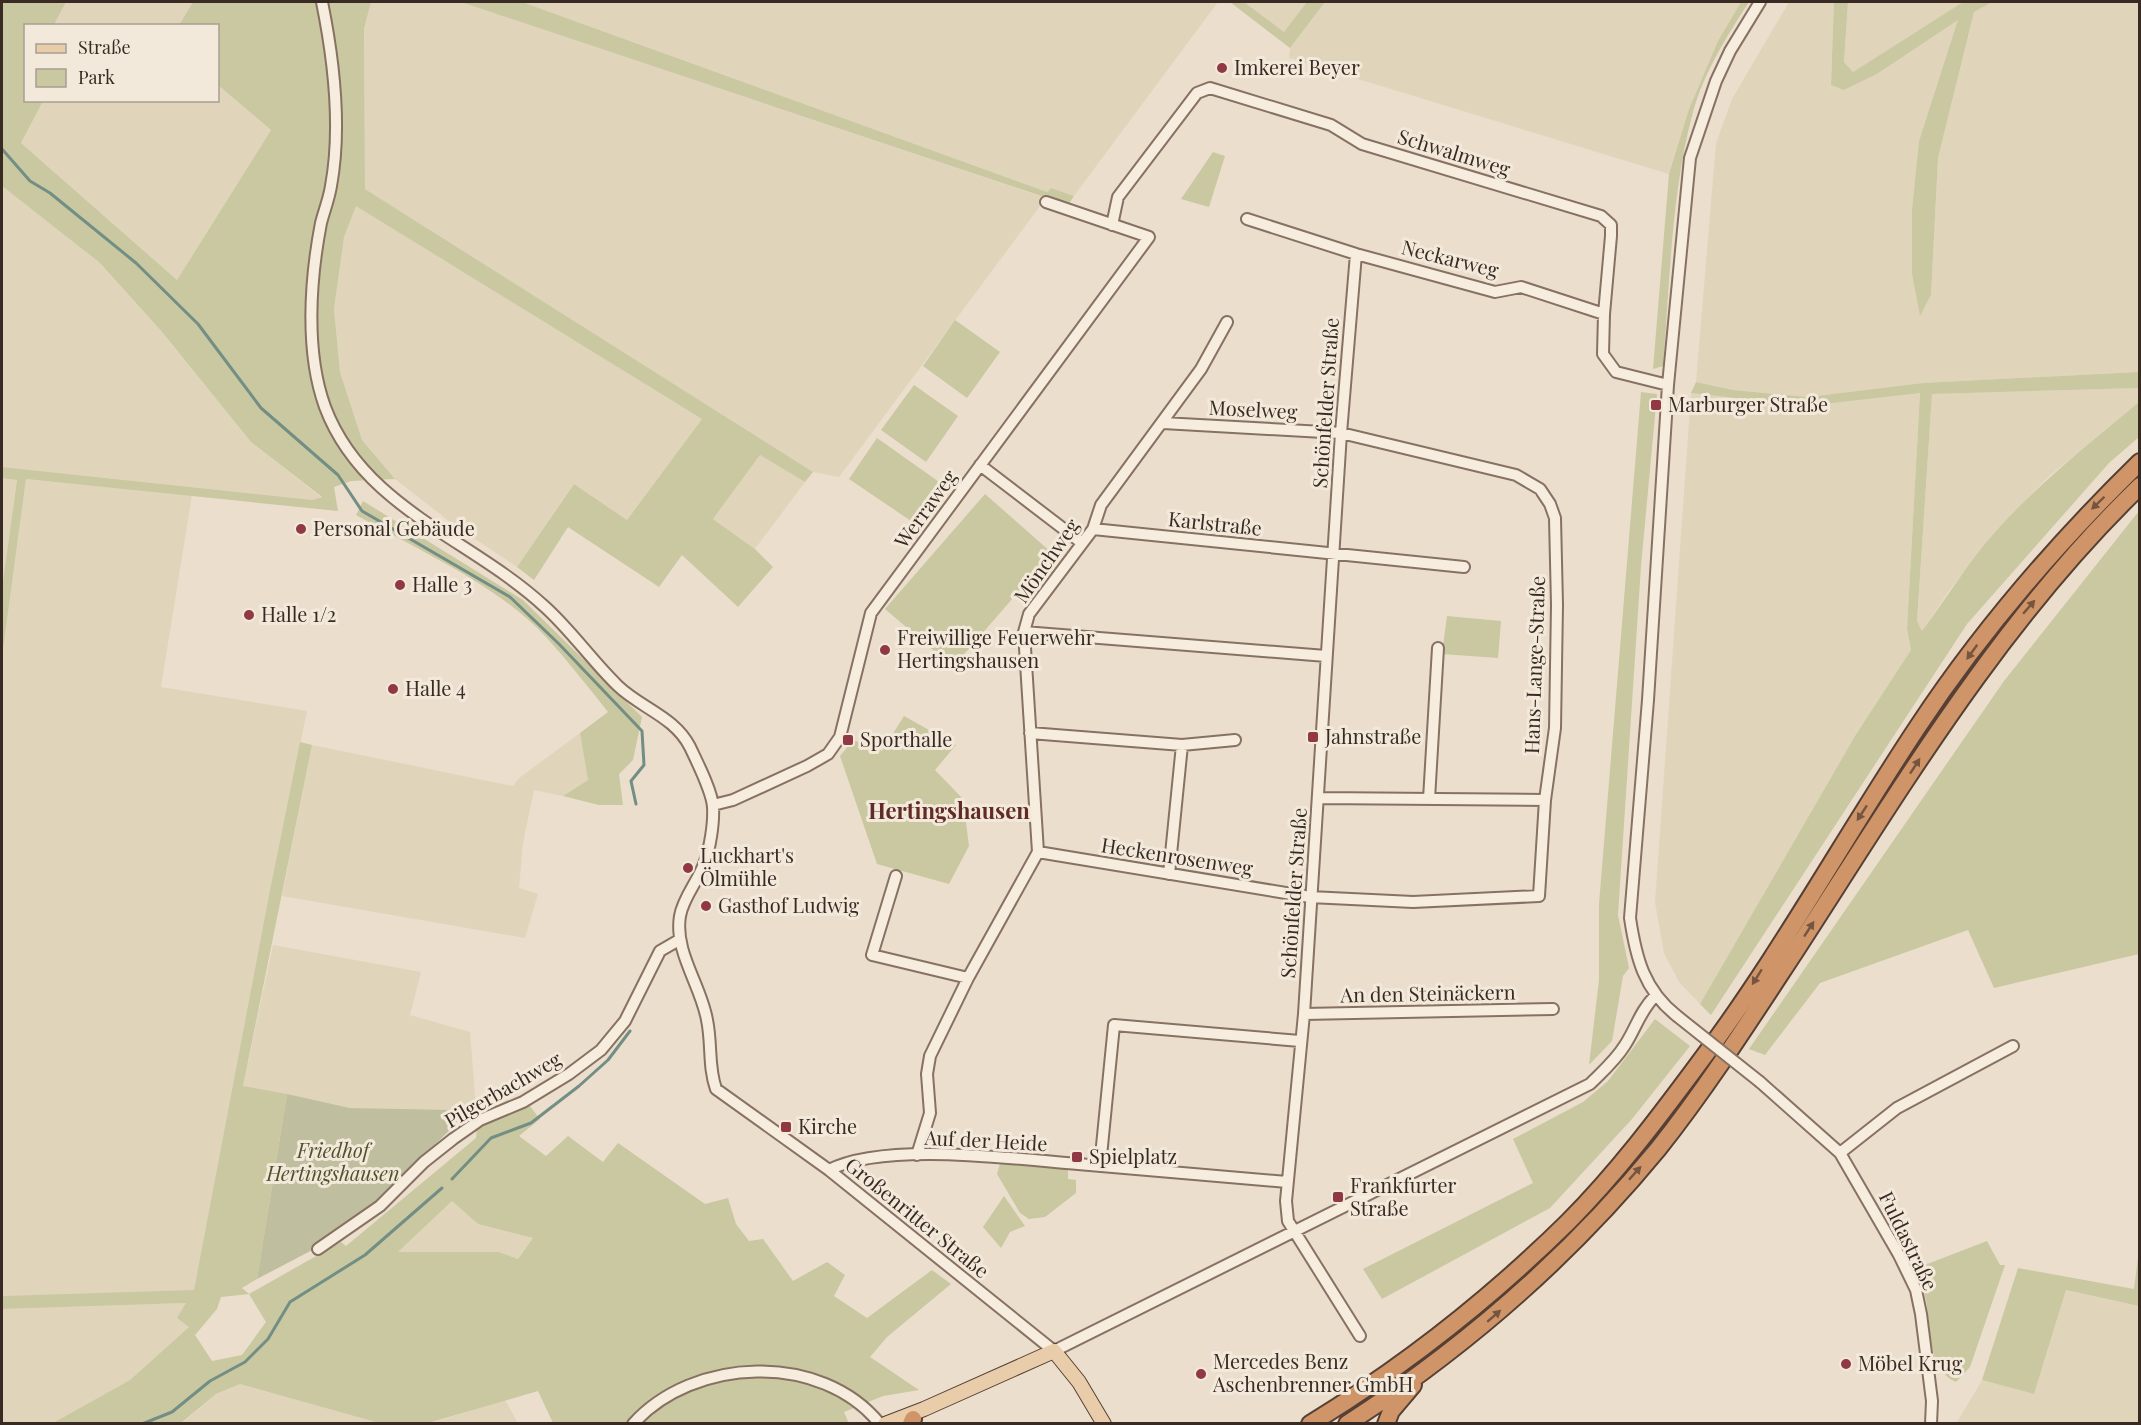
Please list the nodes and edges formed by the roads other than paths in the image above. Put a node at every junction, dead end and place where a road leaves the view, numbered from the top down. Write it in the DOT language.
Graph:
graph roads {
  1 [pos="322,2"];
  2 [pos="1760,2"];
  3 [pos="1046,202"];
  4 [pos="1247,219"];
  5 [pos="1112,225"];
  6 [pos="1356,254"];
  7 [pos="1604,314"];
  8 [pos="1227,322"];
  9 [pos="1668,385"];
  10 [pos="1163,423"];
  11 [pos="1341,433"];
  12 [pos="2139,462"];
  13 [pos="980,465"];
  14 [pos="2139,486"];
  15 [pos="1093,529"];
  16 [pos="1082,543"];
  17 [pos="1334,555"];
  18 [pos="1464,567"];
  19 [pos="1024,632"];
  20 [pos="1438,648"];
  21 [pos="1326,656"];
  22 [pos="1030,733"];
  23 [pos="1235,740"];
  24 [pos="1182,745"];
  25 [pos="1318,798"];
  26 [pos="1429,799"];
  27 [pos="1545,800"];
  28 [pos="713,805"];
  29 [pos="1038,852"];
  30 [pos="1169,874"];
  31 [pos="896,876"];
  32 [pos="1310,897"];
  33 [pos="679,940"];
  34 [pos="968,978"];
  35 [pos="1655,996"];
  36 [pos="1553,1009"];
  37 [pos="1304,1014"];
  38 [pos="1300,1041"];
  39 [pos="2013,1046"];
  40 [pos="1840,1153"];
  41 [pos="917,1155"];
  42 [pos="1100,1166"];
  43 [pos="829,1170"];
  44 [pos="1287,1182"];
  45 [pos="1294,1231"];
  46 [pos="318,1249"];
  47 [pos="1360,1336"];
  48 [pos="1054,1351"];
  49 [pos="1448,1352"];
  50 [pos="913,1419"];
  51 [pos="633,1424"];
  52 [pos="880,1424"];
  53 [pos="885,1424"];
  54 [pos="1104,1424"];
  55 [pos="1310,1424"];
  56 [pos="1347,1424"];
  57 [pos="1386,1424"];
  58 [pos="1932,1424"];
  1 -- 28 [label="street"];
  2 -- 9 [label="street"];
  3 -- 5 [label="street, Werraweg"];
  4 -- 6 [label="street, Neckarweg"];
  5 -- 7 [label="street, Schwalmweg"];
  5 -- 13 [label="street, Werraweg"];
  6 -- 7 [label="street, Neckarweg"];
  6 -- 11 [label="street, Schönfelder Straße"];
  7 -- 9 [label="street"];
  8 -- 10 [label="street, Mönchweg"];
  9 -- 35 [label="street"];
  10 -- 11 [label="street, Moselweg"];
  10 -- 15 [label="street, Mönchweg"];
  11 -- 17 [label="street, Schönfelder Straße"];
  11 -- 27 [label="street, Hans-Lange-Straße"];
  12 -- 55 [label="highway, one-way"];
  13 -- 16 [label="street"];
  13 -- 28 [label="street, Werraweg"];
  49 -- 14 [label="highway, one-way"];
  15 -- 16 [label="street, Mönchweg"];
  15 -- 17 [label="street, Karlstraße"];
  16 -- 19 [label="street, Mönchweg"];
  17 -- 18 [label="street"];
  17 -- 21 [label="street, Schönfelder Straße"];
  19 -- 21 [label="street"];
  19 -- 22 [label="street, Mönchweg"];
  20 -- 26 [label="street"];
  21 -- 25 [label="street, Schönfelder Straße"];
  22 -- 24 [label="street"];
  22 -- 29 [label="street, Mönchweg"];
  23 -- 24 [label="street"];
  24 -- 30 [label="street"];
  25 -- 26 [label="street"];
  25 -- 32 [label="street, Schönfelder Straße"];
  26 -- 27 [label="street"];
  27 -- 32 [label="street, Hans-Lange-Straße"];
  28 -- 33 [label="street, Großenritter Straße"];
  29 -- 30 [label="street, Heckenrosenweg"];
  29 -- 34 [label="street"];
  30 -- 32 [label="street, Heckenrosenweg"];
  31 -- 34 [label="street"];
  32 -- 37 [label="street, Schönfelder Straße"];
  33 -- 43 [label="street, Großenritter Straße"];
  33 -- 46 [label="street, Pilgerbachweg"];
  34 -- 41 [label="street"];
  35 -- 40 [label="street, Fuldastraße, bridge"];
  35 -- 45 [label="street"];
  36 -- 37 [label="street, An den Steinäckern"];
  37 -- 38 [label="street, Schönfelder Straße"];
  38 -- 42 [label="street"];
  38 -- 44 [label="street, Schönfelder Straße"];
  39 -- 40 [label="street"];
  40 -- 58 [label="street, Fuldastraße"];
  41 -- 42 [label="street, Auf der Heide"];
  41 -- 43 [label="street, Auf der Heide"];
  42 -- 44 [label="street, Auf der Heide"];
  43 -- 48 [label="street, Großenritter Straße"];
  44 -- 45 [label="street, Schönfelder Straße"];
  45 -- 47 [label="street, Schönfelder Straße"];
  45 -- 48 [label="street"];
  48 -- 50 [label="main road"];
  48 -- 54 [label="main road"];
  49 -- 56 [label="highway"];
  49 -- 57 [label="highway"];
  50 -- 53 [label="main road"];
  51 -- 52 [label="street"];
}
